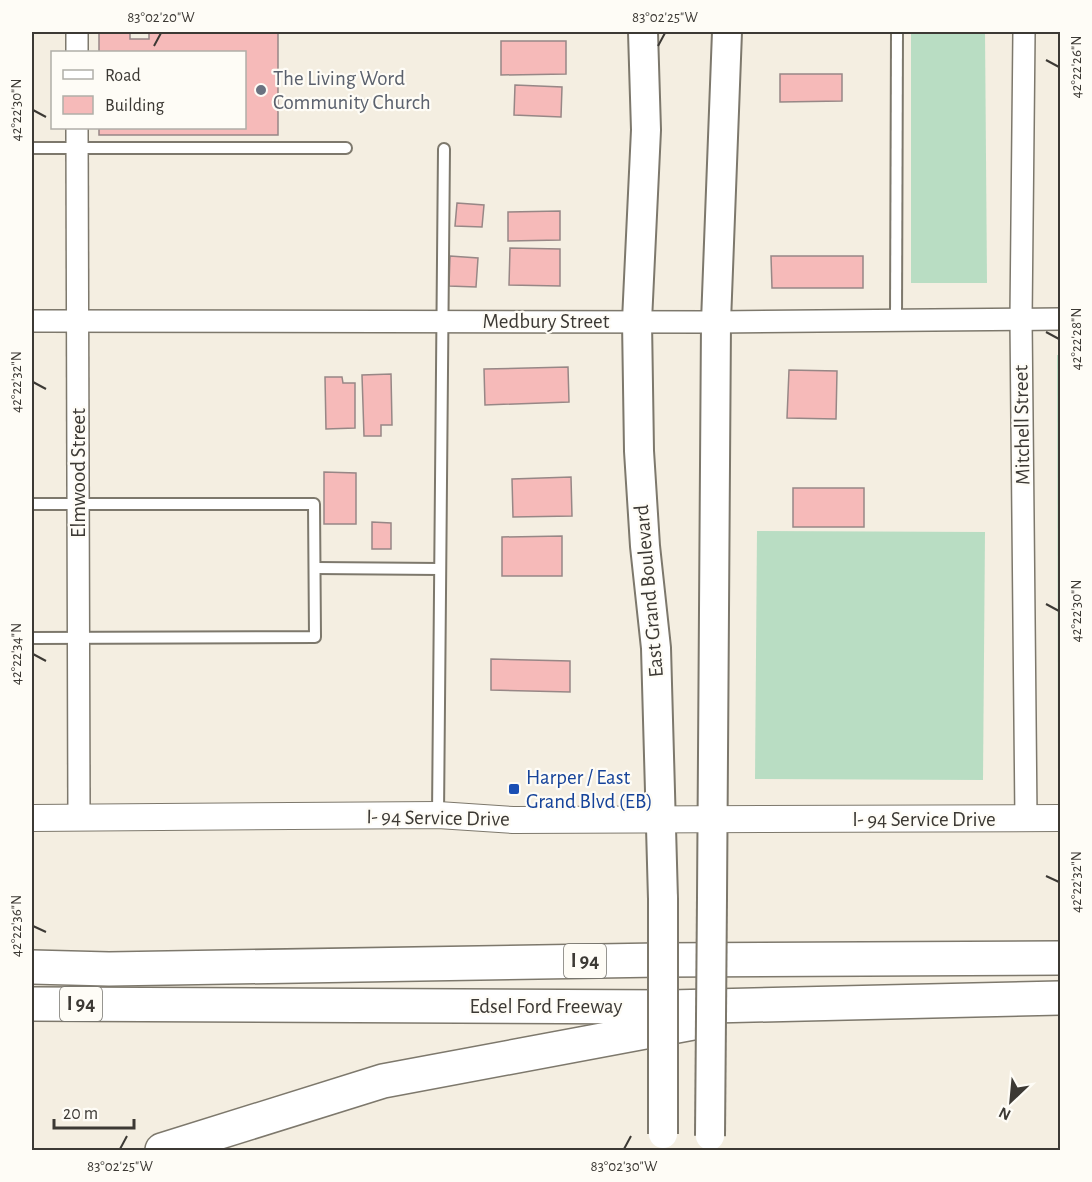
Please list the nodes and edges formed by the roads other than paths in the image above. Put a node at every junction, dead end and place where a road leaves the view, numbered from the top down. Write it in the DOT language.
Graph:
graph roads {
  1 [pos="77,32"];
  2 [pos="643,32"];
  3 [pos="663,32"];
  4 [pos="727,32"];
  5 [pos="897,32"];
  6 [pos="1023,32"];
  7 [pos="77,51"];
  8 [pos="77,129"];
  9 [pos="646,130"];
  10 [pos="32,148"];
  11 [pos="346,148"];
  12 [pos="77,149"];
  13 [pos="444,149"];
  14 [pos="1021,319"];
  15 [pos="1060,319"];
  16 [pos="896,320"];
  17 [pos="32,321"];
  18 [pos="78,321"];
  19 [pos="441,321"];
  20 [pos="638,321"];
  21 [pos="716,322"];
  22 [pos="32,504"];
  23 [pos="78,504"];
  24 [pos="316,568"];
  25 [pos="440,569"];
  26 [pos="32,638"];
  27 [pos="79,638"];
  28 [pos="438,815"];
  29 [pos="32,818"];
  30 [pos="79,818"];
  31 [pos="1060,818"];
  32 [pos="662,819"];
  33 [pos="1026,819"];
  34 [pos="711,820"];
  35 [pos="1060,958"];
  36 [pos="32,962"];
  37 [pos="32,967"];
  38 [pos="109,969"];
  39 [pos="1060,998"];
  40 [pos="32,1004"];
  41 [pos="786,1004"];
  42 [pos="663,1142"];
  43 [pos="710,1143"];
  44 [pos="162,1150"];
  1 -- 7 [label="street"];
  2 -- 9 [label="main road, East Grand Boulevard"];
  3 -- 9 [label="main road"];
  4 -- 21 [label="main road"];
  5 -- 16 [label="lane"];
  6 -- 14 [label="street, Mitchell Street"];
  8 -- 12 [label="street, Elmwood Street"];
  9 -- 20 [label="main road, East Grand Boulevard"];
  10 -- 12 [label="lane"];
  11 -- 12 [label="lane"];
  12 -- 18 [label="street, Elmwood Street"];
  13 -- 19 [label="lane"];
  14 -- 15 [label="street, Medbury Street"];
  14 -- 16 [label="street, Medbury Street"];
  14 -- 33 [label="street, Mitchell Street"];
  16 -- 21 [label="street, Medbury Street"];
  17 -- 18 [label="street, Medbury Street"];
  18 -- 19 [label="street, Medbury Street"];
  18 -- 23 [label="street, Elmwood Street"];
  19 -- 20 [label="street, Medbury Street"];
  19 -- 25 [label="lane"];
  20 -- 21 [label="street, Medbury Street"];
  20 -- 32 [label="main road, East Grand Boulevard"];
  21 -- 34 [label="main road"];
  22 -- 23 [label="lane"];
  23 -- 24 [label="lane"];
  23 -- 27 [label="street, Elmwood Street"];
  24 -- 25 [label="lane"];
  24 -- 27 [label="lane"];
  25 -- 28 [label="lane"];
  26 -- 27 [label="lane"];
  27 -- 30 [label="street, Elmwood Street"];
  28 -- 30 [label="street, I- 94 Service Drive"];
  28 -- 32 [label="street, I- 94 Service Drive"];
  29 -- 30 [label="street, I- 94 Service Drive"];
  31 -- 33 [label="street, I- 94 Service Drive"];
  32 -- 34 [label="street, I- 94 Service Drive"];
  32 -- 42 [label="main road, East Grand Boulevard, bridge"];
  33 -- 34 [label="street, I- 94 Service Drive"];
  34 -- 43 [label="main road, bridge"];
  35 -- 38 [label="highway, Edsel Ford Freeway / I 94"];
  36 -- 38 [label="highway"];
  37 -- 38 [label="highway, Edsel Ford Freeway / I 94"];
  39 -- 41 [label="highway, Edsel Ford Freeway / I 94"];
  40 -- 41 [label="highway, Edsel Ford Freeway / I 94"];
  41 -- 44 [label="highway"];
}
